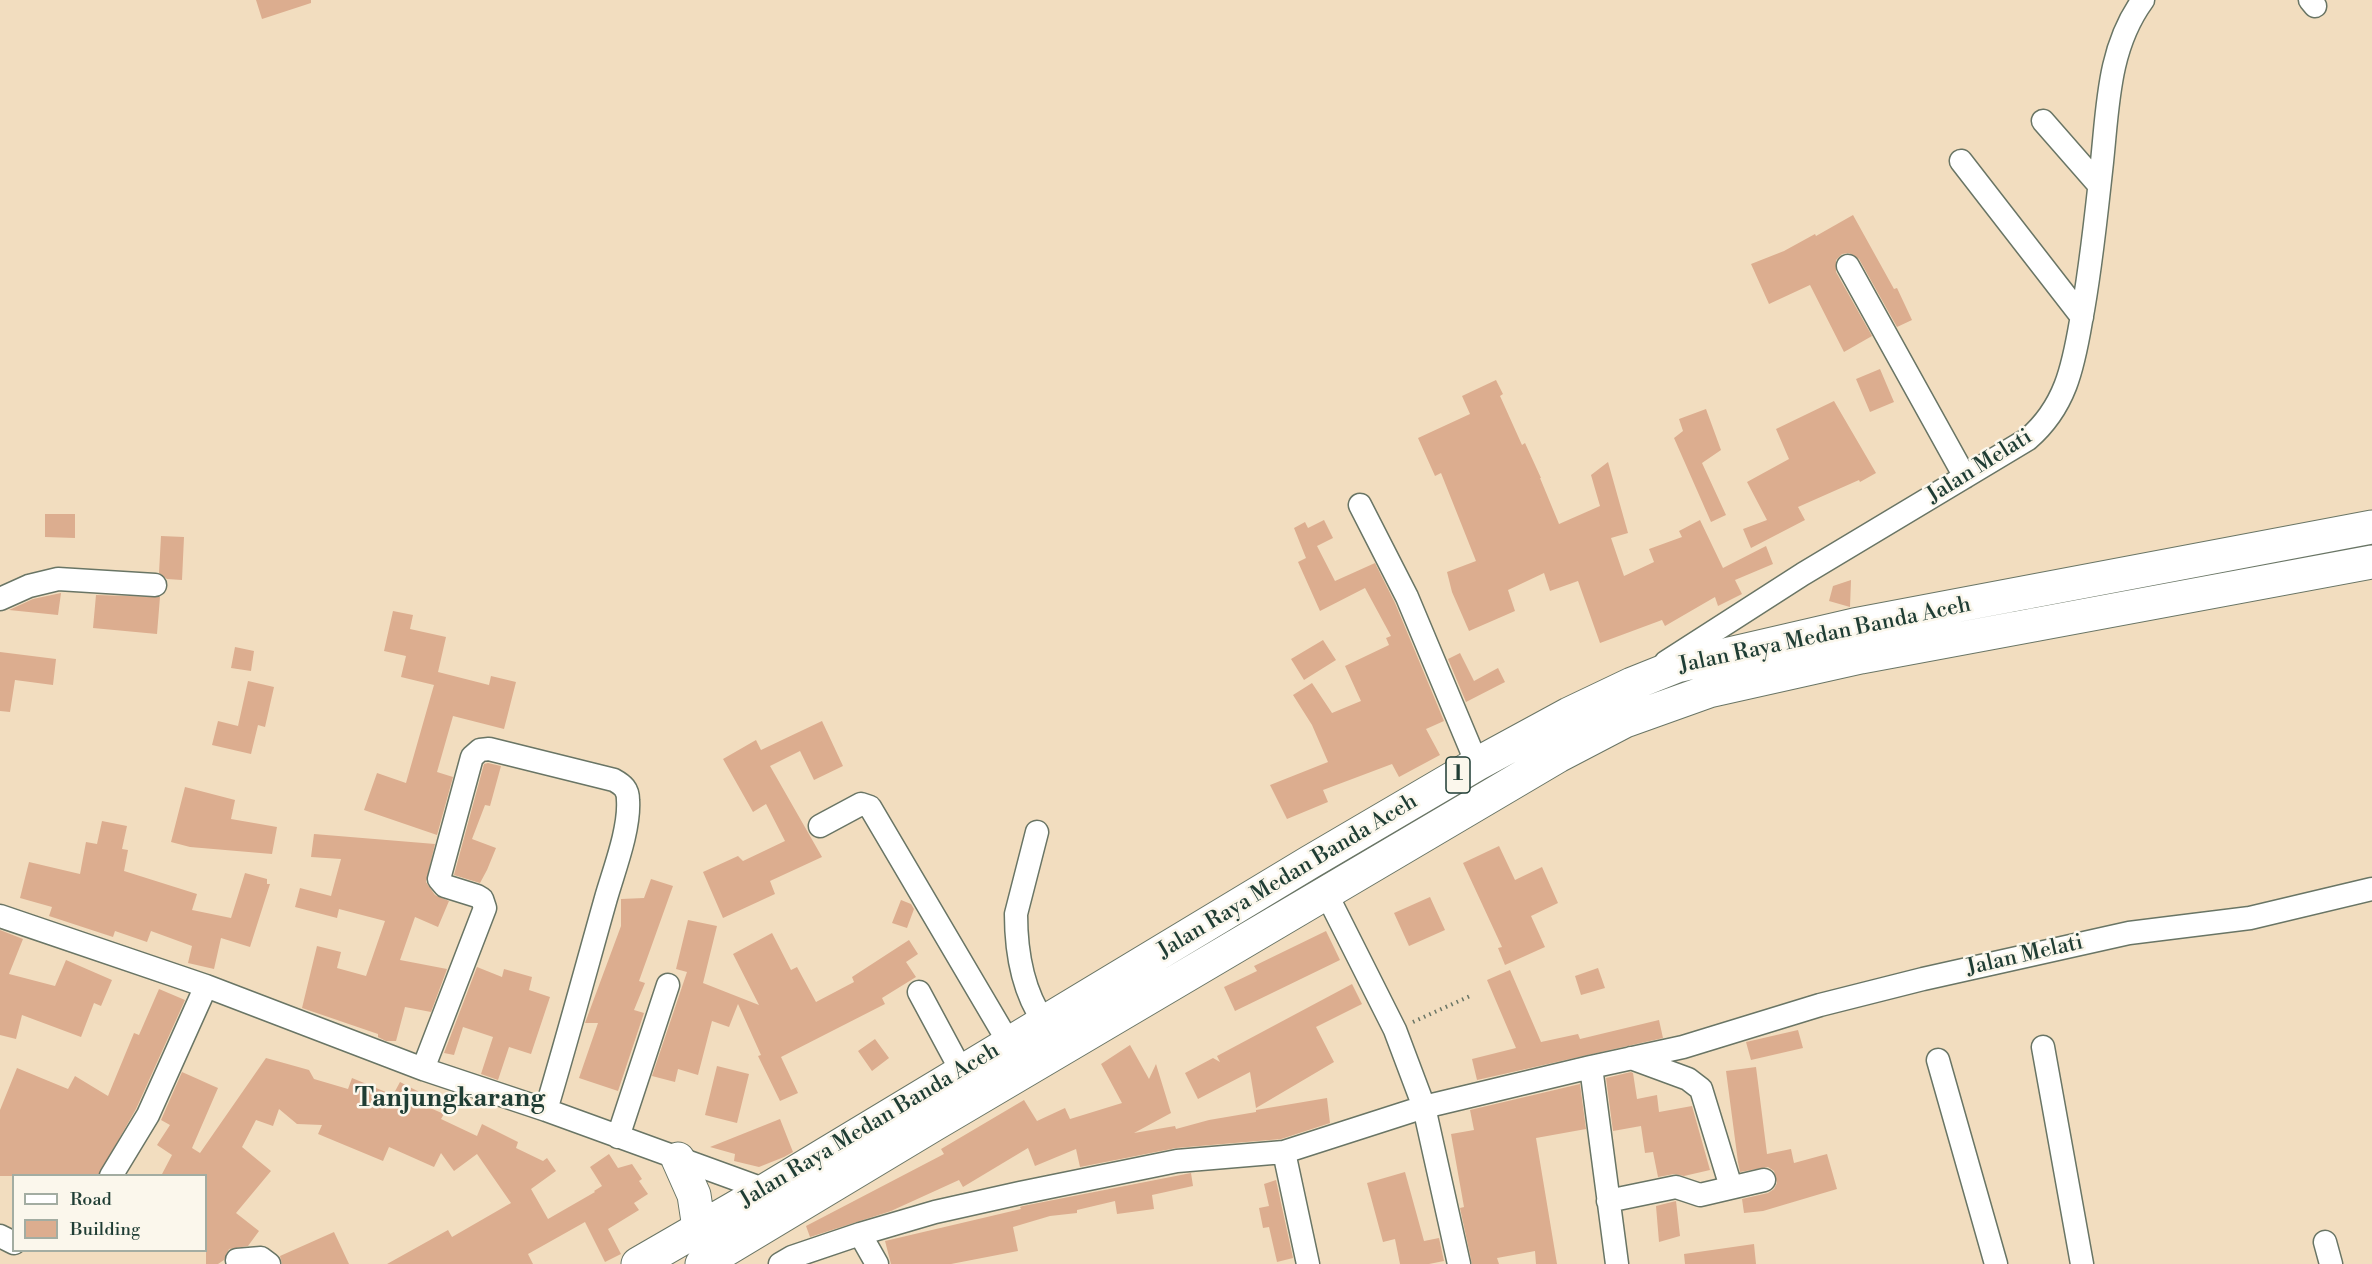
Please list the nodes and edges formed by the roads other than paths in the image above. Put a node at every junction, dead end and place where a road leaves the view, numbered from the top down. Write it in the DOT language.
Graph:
graph roads {
  1 [pos="2143,0"];
  2 [pos="2043,122"];
  3 [pos="1961,161"];
  4 [pos="2099,185"];
  5 [pos="1848,266"];
  6 [pos="2082,317"];
  7 [pos="1965,477"];
  8 [pos="1360,505"];
  9 [pos="2372,528"];
  10 [pos="2336,534"];
  11 [pos="2357,565"];
  12 [pos="155,585"];
  13 [pos="0,599"];
  14 [pos="1632,684"];
  15 [pos="1477,764"];
  16 [pos="820,826"];
  17 [pos="1037,832"];
  18 [pos="2372,889"];
  19 [pos="1326,894"];
  20 [pos="0,916"];
  21 [pos="668,985"];
  22 [pos="206,986"];
  23 [pos="920,992"];
  24 [pos="1044,1022"];
  25 [pos="1009,1043"];
  26 [pos="2043,1047"];
  27 [pos="1631,1058"];
  28 [pos="1938,1060"];
  29 [pos="1591,1067"];
  30 [pos="423,1069"];
  31 [pos="962,1072"];
  32 [pos="1424,1107"];
  33 [pos="546,1110"];
  34 [pos="618,1137"];
  35 [pos="1284,1152"];
  36 [pos="678,1159"];
  37 [pos="112,1174"];
  38 [pos="1764,1180"];
  39 [pos="1731,1187"];
  40 [pos="1608,1201"];
  41 [pos="768,1206"];
  42 [pos="699,1228"];
  43 [pos="860,1234"];
  44 [pos="2325,1242"];
  45 [pos="237,1260"];
  46 [pos="786,1260"];
  47 [pos="269,1264"];
  48 [pos="638,1264"];
  49 [pos="702,1264"];
  50 [pos="877,1264"];
  51 [pos="1308,1264"];
  52 [pos="1459,1264"];
  53 [pos="1617,1264"];
  54 [pos="1996,1264"];
  55 [pos="2082,1264"];
  56 [pos="2331,1264"];
  1 -- 4 [label="street, Jalan Melati"];
  2 -- 4 [label="street"];
  3 -- 6 [label="street"];
  4 -- 6 [label="street, Jalan Melati"];
  5 -- 7 [label="street"];
  6 -- 7 [label="street, Jalan Melati"];
  7 -- 14 [label="street, Jalan Melati"];
  8 -- 15 [label="street"];
  9 -- 10 [label="highway, Jalan Raya Medan Banda Aceh / 1"];
  10 -- 11 [label="highway"];
  10 -- 14 [label="highway, Jalan Raya Medan Banda Aceh / 1"];
  11 -- 19 [label="highway, Jalan Raya Medan Banda Aceh / 1"];
  12 -- 13 [label="street"];
  14 -- 15 [label="highway, Jalan Raya Medan Banda Aceh / 1"];
  15 -- 24 [label="highway, Jalan Raya Medan Banda Aceh / 1"];
  16 -- 25 [label="street"];
  17 -- 24 [label="street"];
  18 -- 27 [label="street, Jalan Melati"];
  19 -- 32 [label="street"];
  19 -- 41 [label="highway, Jalan Raya Medan Banda Aceh / 1"];
  20 -- 22 [label="street"];
  21 -- 34 [label="street"];
  22 -- 30 [label="street"];
  22 -- 37 [label="street"];
  23 -- 31 [label="street"];
  24 -- 25 [label="highway, Jalan Raya Medan Banda Aceh / 1"];
  25 -- 31 [label="highway, Jalan Raya Medan Banda Aceh / 1"];
  26 -- 55 [label="street"];
  27 -- 29 [label="street, Jalan Melati"];
  27 -- 39 [label="street"];
  28 -- 54 [label="street"];
  29 -- 32 [label="street, Jalan Melati"];
  29 -- 40 [label="street"];
  30 -- 33 [label="street"];
  30 -- 33 [label="street"];
  31 -- 41 [label="highway, Jalan Raya Medan Banda Aceh / 1"];
  32 -- 35 [label="street, Jalan Melati"];
  32 -- 52 [label="street"];
  33 -- 34 [label="street"];
  34 -- 36 [label="street"];
  35 -- 43 [label="street, Jalan Melati"];
  35 -- 51 [label="street"];
  36 -- 41 [label="street"];
  36 -- 42 [label="highway"];
  38 -- 39 [label="street"];
  39 -- 40 [label="street"];
  40 -- 53 [label="street"];
  41 -- 42 [label="highway, Jalan Raya Medan Banda Aceh / 1"];
  41 -- 46 [label="street"];
  41 -- 49 [label="highway, Jalan Raya Medan Banda Aceh / 1"];
  42 -- 48 [label="highway, Jalan Raya Medan Banda Aceh / 1"];
  43 -- 46 [label="street, Jalan Melati"];
  43 -- 50 [label="street"];
  44 -- 56 [label="street"];
  45 -- 47 [label="street"];
}
